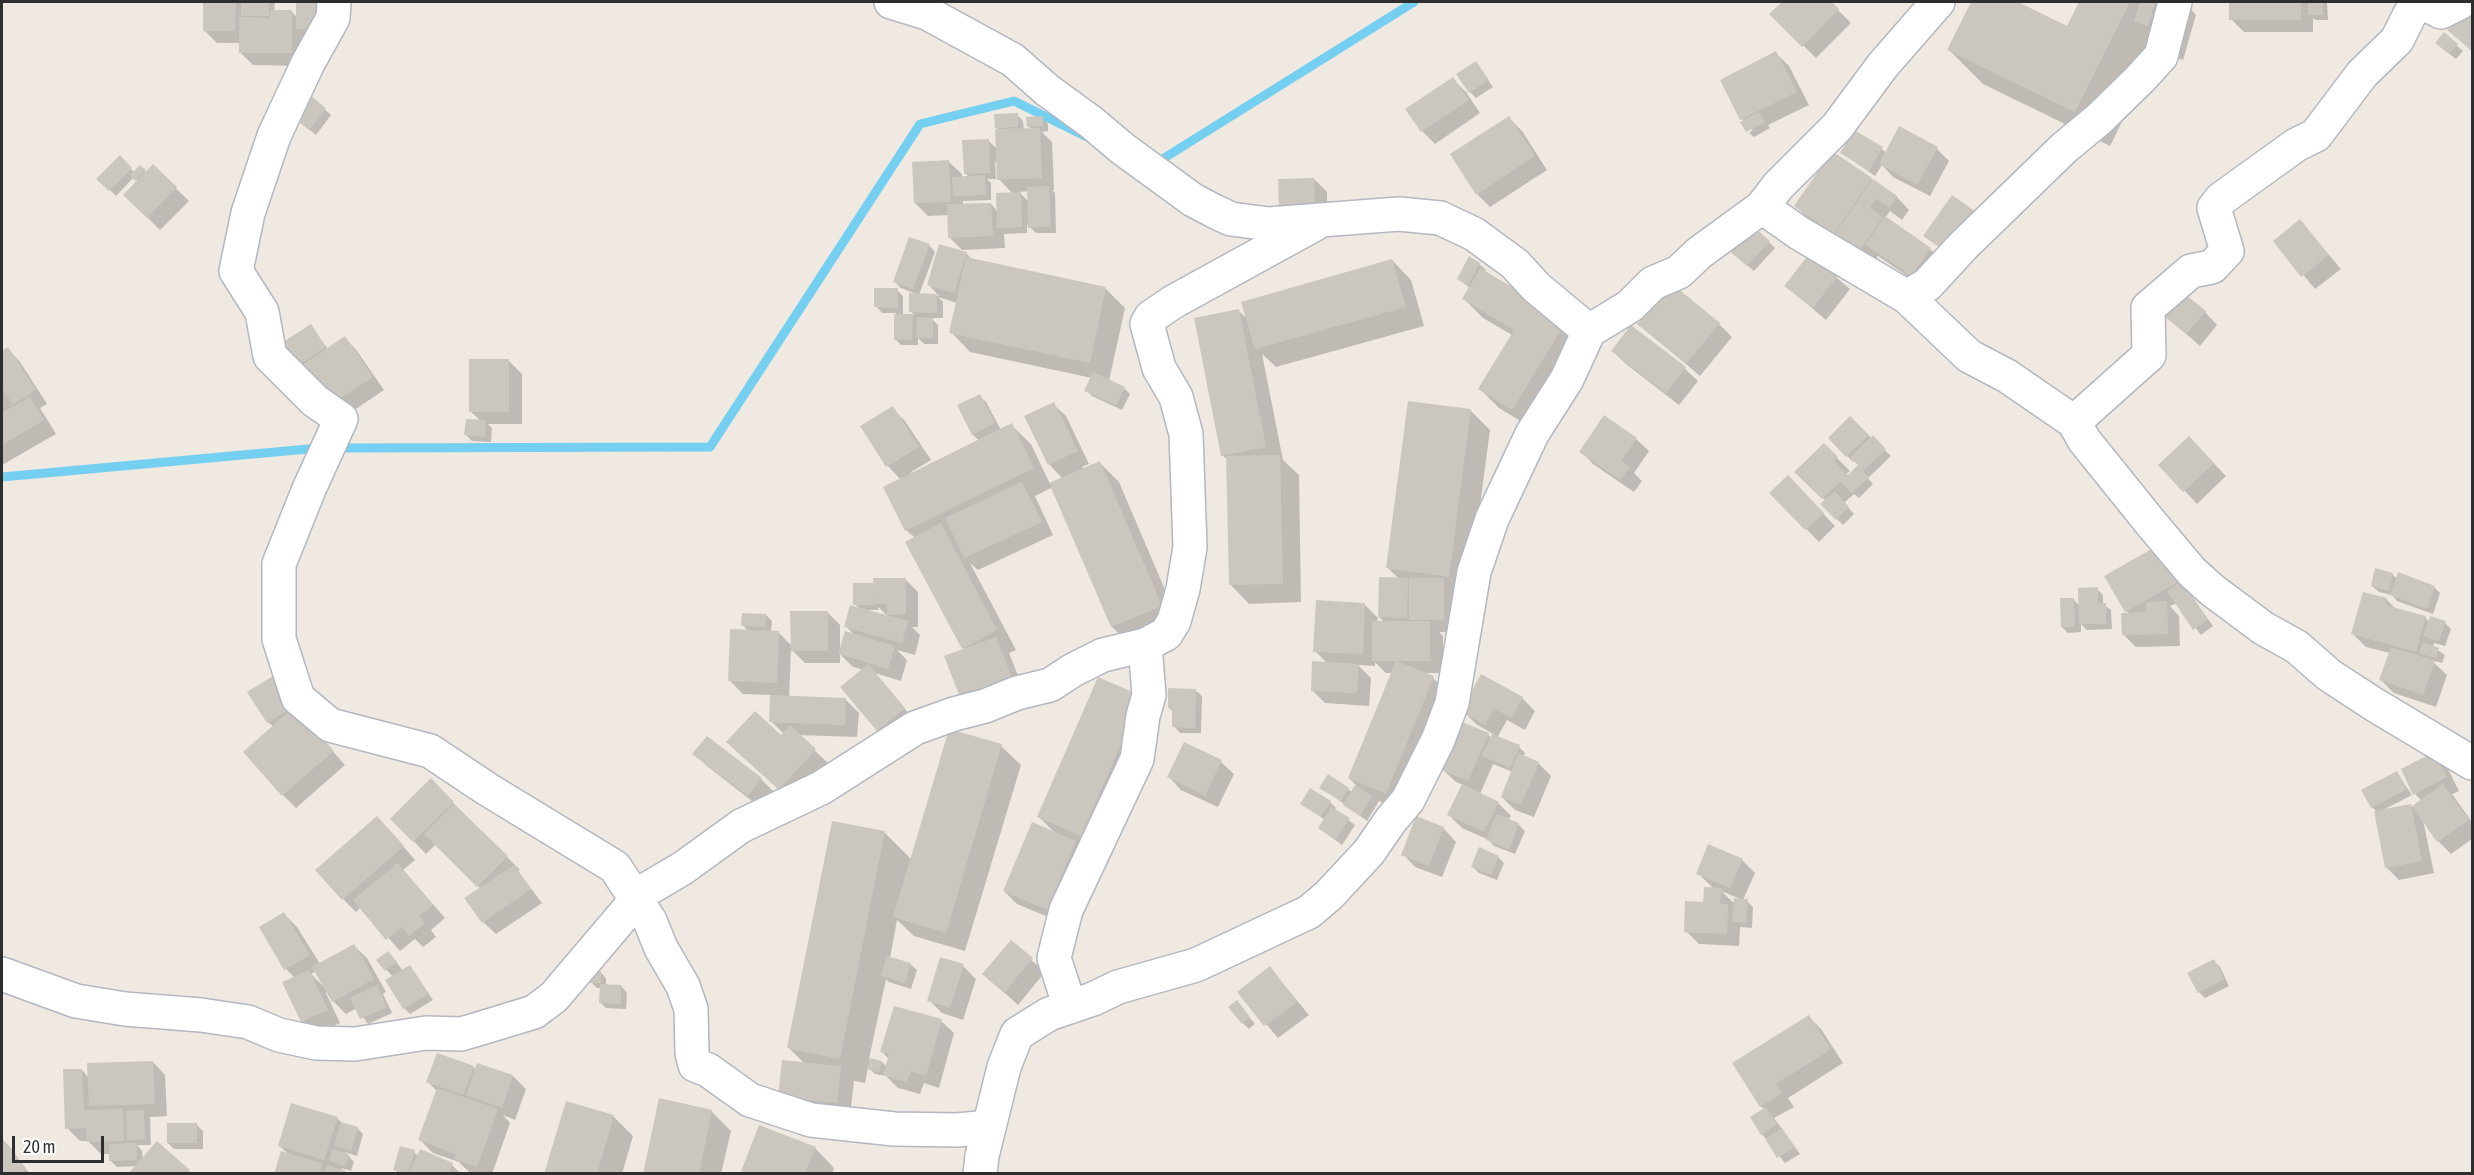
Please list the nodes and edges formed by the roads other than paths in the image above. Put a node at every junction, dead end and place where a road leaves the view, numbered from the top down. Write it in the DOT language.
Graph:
graph roads {
  1 [pos="334,2"];
  2 [pos="891,2"];
  3 [pos="1938,2"];
  4 [pos="2175,2"];
  5 [pos="2419,2"];
  6 [pos="2461,2"];
  7 [pos="1762,207"];
  8 [pos="1319,222"];
  9 [pos="1907,297"];
  10 [pos="1589,331"];
  11 [pos="2074,422"];
  12 [pos="1145,645"];
  13 [pos="2472,763"];
  14 [pos="637,901"];
  15 [pos="2,974"];
  16 [pos="1070,1007"];
  17 [pos="989,1127"];
  18 [pos="980,1173"];
  1 -- 14 [label="street"];
  2 -- 8 [label="street"];
  3 -- 7 [label="street"];
  4 -- 9 [label="street"];
  5 -- 6 [label="street"];
  5 -- 11 [label="street"];
  7 -- 9 [label="street"];
  7 -- 10 [label="street"];
  8 -- 10 [label="street"];
  8 -- 12 [label="street"];
  9 -- 11 [label="street"];
  10 -- 16 [label="street"];
  11 -- 13 [label="street"];
  12 -- 14 [label="street"];
  12 -- 16 [label="street"];
  14 -- 15 [label="street"];
  14 -- 17 [label="street"];
  16 -- 17 [label="street"];
  17 -- 18 [label="street"];
}
